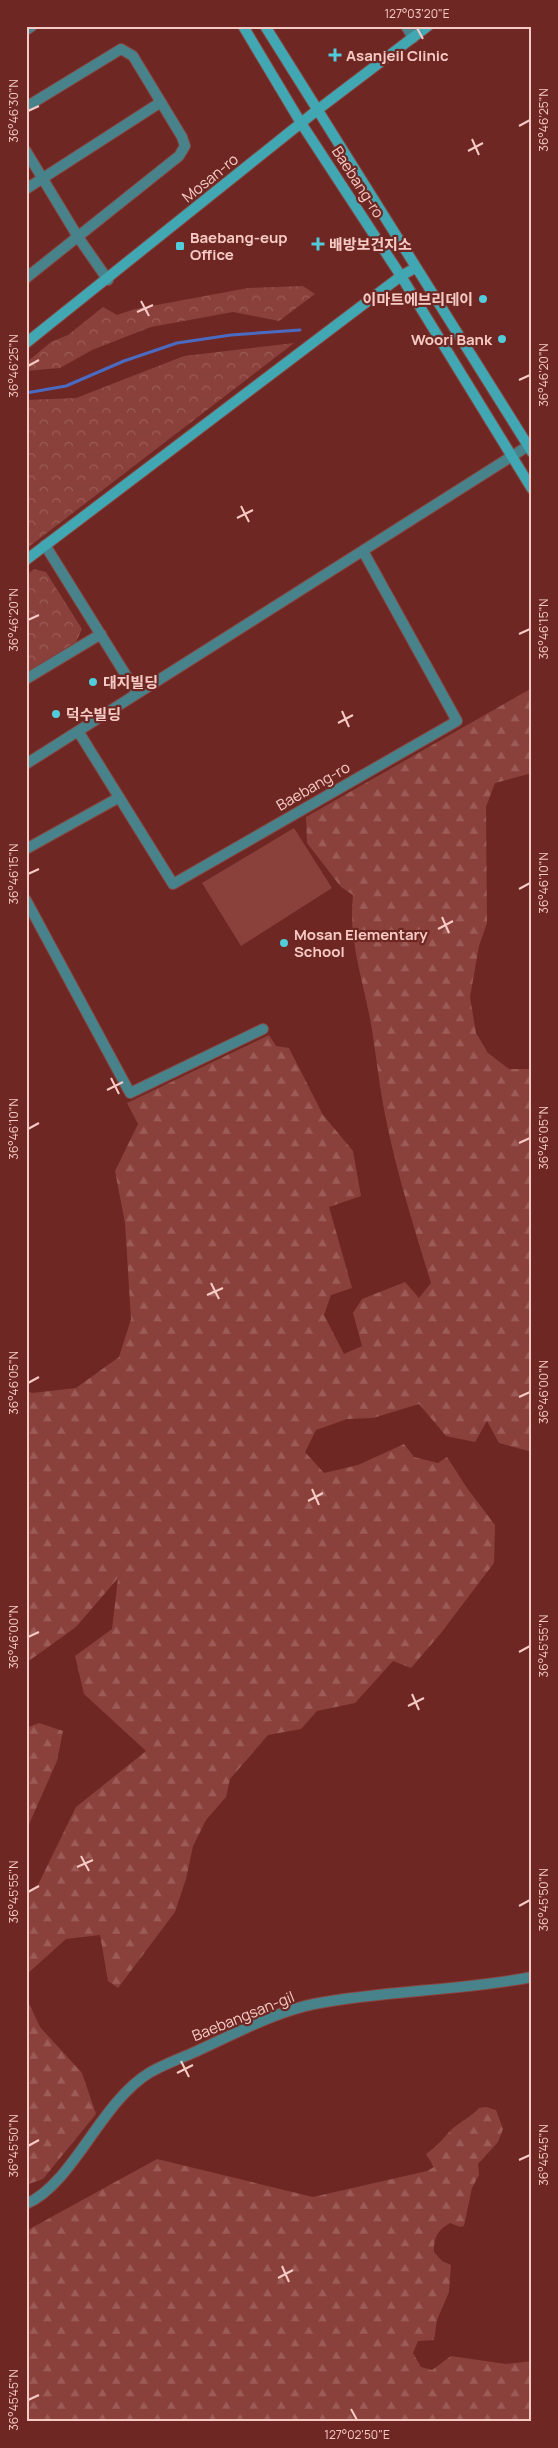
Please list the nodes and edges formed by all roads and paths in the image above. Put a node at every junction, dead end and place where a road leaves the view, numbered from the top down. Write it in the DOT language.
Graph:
graph roads {
  1 [pos="32,26"];
  2 [pos="243,26"];
  3 [pos="265,26"];
  4 [pos="406,26"];
  5 [pos="428,26"];
  6 [pos="26,30"];
  7 [pos="413,38"];
  8 [pos="161,102"];
  9 [pos="26,107"];
  10 [pos="316,111"];
  11 [pos="301,123"];
  12 [pos="26,151"];
  13 [pos="42,178"];
  14 [pos="26,189"];
  15 [pos="78,237"];
  16 [pos="415,268"];
  17 [pos="401,276"];
  18 [pos="26,278"];
  19 [pos="108,280"];
  20 [pos="26,343"];
  21 [pos="530,447"];
  22 [pos="511,457"];
  23 [pos="532,489"];
  24 [pos="45,545"];
  25 [pos="363,551"];
  26 [pos="26,560"];
  27 [pos="100,634"];
  28 [pos="26,679"];
  29 [pos="137,693"];
  30 [pos="78,731"];
  31 [pos="26,764"];
  32 [pos="118,798"];
  33 [pos="26,849"];
  34 [pos="26,900"];
  35 [pos="263,1029"];
  36 [pos="532,1977"];
  37 [pos="26,2204"];
  1 -- 6 [label="street"];
  2 -- 11 [label="street, Baebang-ro"];
  3 -- 10 [label="street, Baebang-ro"];
  4 -- 7 [label="street"];
  5 -- 7 [label="street, Mosan-ro"];
  7 -- 10 [label="street, Mosan-ro"];
  8 -- 9 [label="street"];
  8 -- 13 [label="street"];
  8 -- 15 [label="street"];
  10 -- 11 [label="street, Mosan-ro"];
  10 -- 16 [label="street, Baebang-ro"];
  11 -- 17 [label="street, Baebang-ro"];
  11 -- 19 [label="street, Mosan-ro"];
  12 -- 13 [label="street"];
  13 -- 14 [label="street"];
  13 -- 15 [label="street"];
  15 -- 18 [label="street"];
  15 -- 19 [label="street"];
  16 -- 17 [label="street"];
  16 -- 21 [label="street, Baebang-ro"];
  17 -- 22 [label="street, Baebang-ro"];
  17 -- 24 [label="street"];
  19 -- 20 [label="street, Mosan-ro"];
  21 -- 22 [label="street, Baebang-ro"];
  22 -- 23 [label="street, Baebang-ro"];
  22 -- 25 [label="street, Baebang-ro"];
  24 -- 26 [label="street"];
  24 -- 27 [label="street"];
  25 -- 29 [label="street, Baebang-ro"];
  25 -- 32 [label="street, Baebang-ro"];
  27 -- 28 [label="street"];
  27 -- 29 [label="street"];
  29 -- 30 [label="street, Baebang-ro"];
  30 -- 31 [label="street, Baebang-ro"];
  30 -- 32 [label="street, Baebang-ro"];
  32 -- 33 [label="street"];
  34 -- 35 [label="street"];
  36 -- 37 [label="street, Baebangsan-gil"];
}
